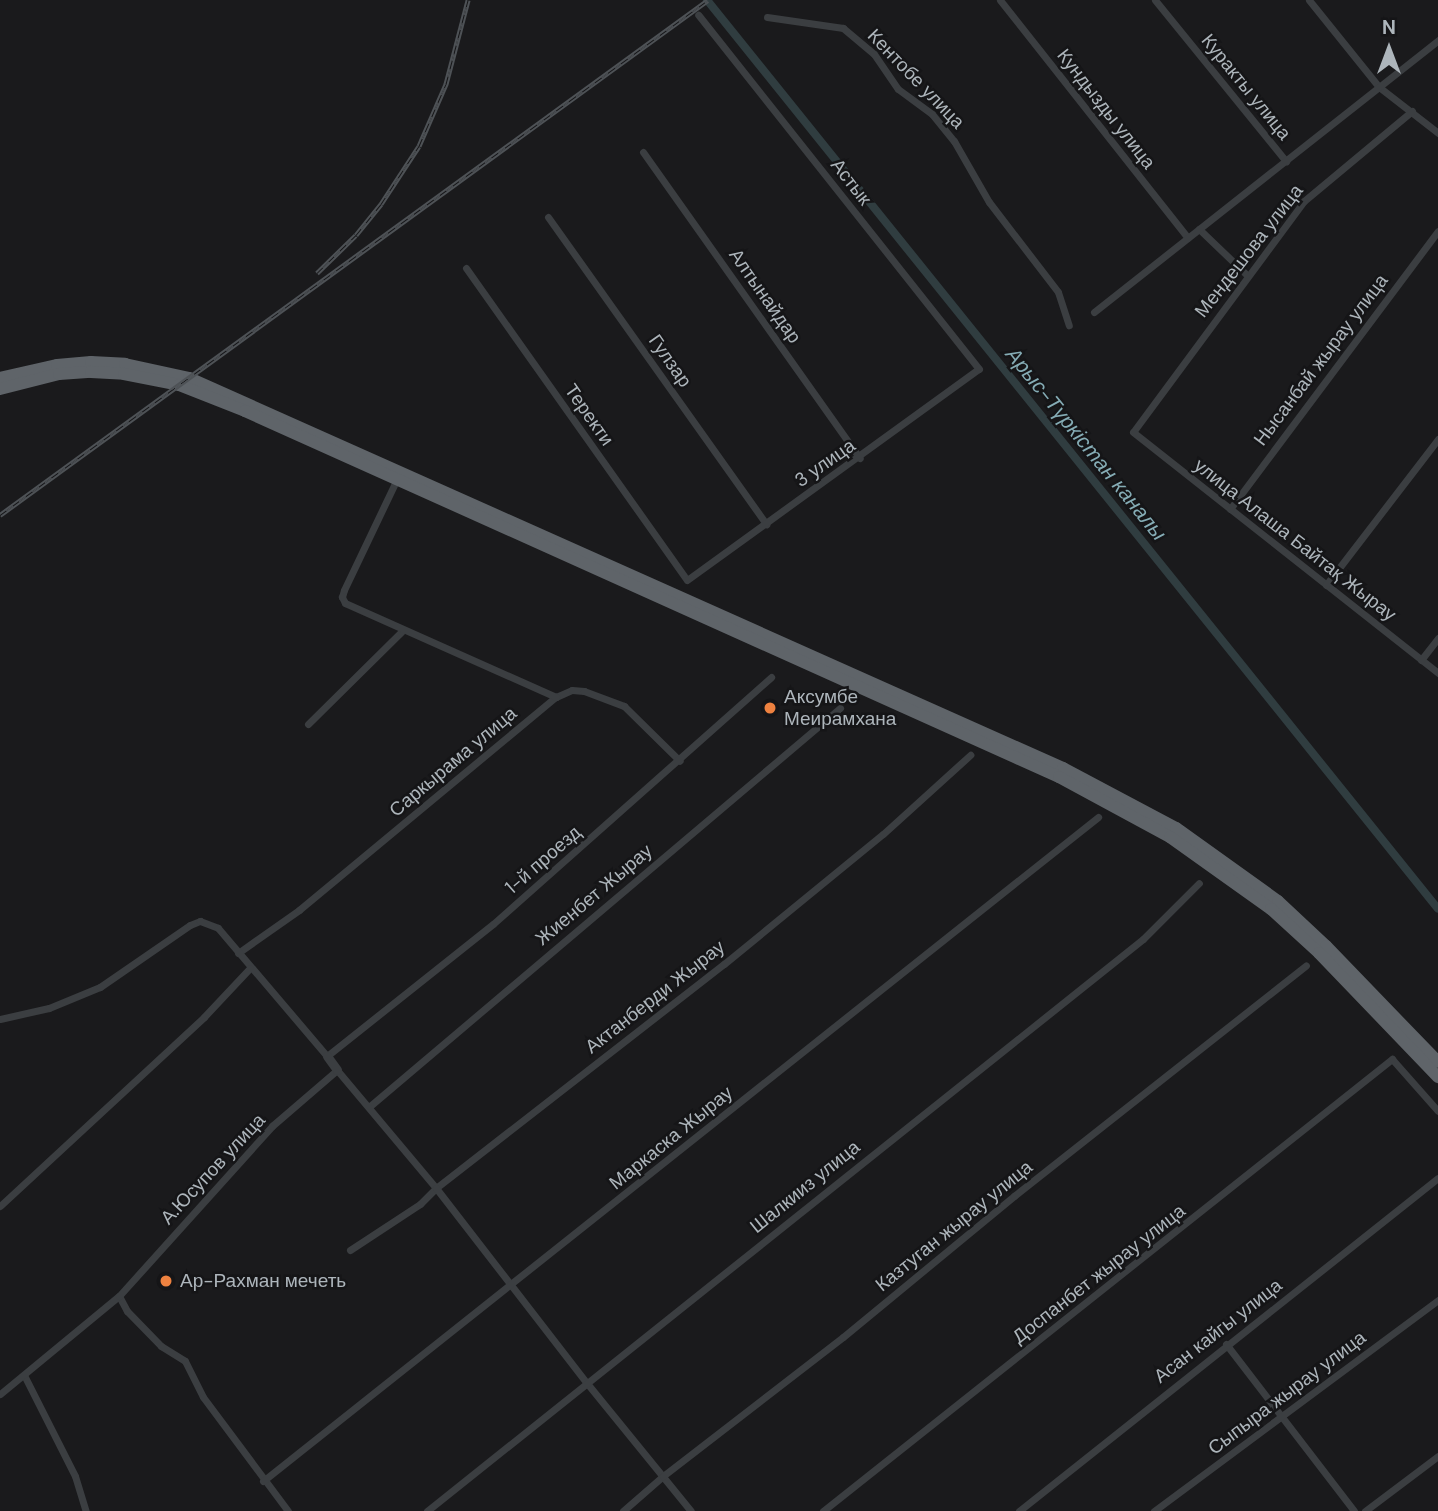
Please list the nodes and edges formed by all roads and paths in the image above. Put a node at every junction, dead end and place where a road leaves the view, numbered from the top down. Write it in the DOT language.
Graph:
graph roads {
  1 [pos="1000,0"];
  2 [pos="1156,0"];
  3 [pos="1309,0"];
  4 [pos="698,15"];
  5 [pos="767,17"];
  6 [pos="1438,40"];
  7 [pos="1379,86"];
  8 [pos="1412,111"];
  9 [pos="1438,133"];
  10 [pos="643,152"];
  11 [pos="1286,161"];
  12 [pos="548,217"];
  13 [pos="1199,229"];
  14 [pos="1438,232"];
  15 [pos="1188,238"];
  16 [pos="466,268"];
  17 [pos="1247,275"];
  18 [pos="1094,312"];
  19 [pos="1069,325"];
  20 [pos="979,369"];
  21 [pos="0,378"];
  22 [pos="0,389"];
  23 [pos="1133,432"];
  24 [pos="1438,439"];
  25 [pos="860,458"];
  26 [pos="397,479"];
  27 [pos="1230,509"];
  28 [pos="766,524"];
  29 [pos="687,580"];
  30 [pos="1326,585"];
  31 [pos="402,631"];
  32 [pos="1438,638"];
  33 [pos="1421,660"];
  34 [pos="1438,673"];
  35 [pos="771,677"];
  36 [pos="556,697"];
  37 [pos="840,708"];
  38 [pos="308,724"];
  39 [pos="970,755"];
  40 [pos="680,761"];
  41 [pos="1098,817"];
  42 [pos="1199,883"];
  43 [pos="238,953"];
  44 [pos="1306,965"];
  45 [pos="250,968"];
  46 [pos="0,1020"];
  47 [pos="327,1056"];
  48 [pos="1438,1062"];
  49 [pos="338,1070"];
  50 [pos="1438,1077"];
  51 [pos="370,1106"];
  52 [pos="1438,1111"];
  53 [pos="1438,1178"];
  54 [pos="436,1188"];
  55 [pos="0,1206"];
  56 [pos="350,1250"];
  57 [pos="511,1286"];
  58 [pos="119,1296"];
  59 [pos="1438,1300"];
  60 [pos="1226,1344"];
  61 [pos="23,1375"];
  62 [pos="586,1382"];
  63 [pos="0,1394"];
  64 [pos="1284,1417"];
  65 [pos="1438,1456"];
  66 [pos="663,1476"];
  67 [pos="263,1481"];
  68 [pos="86,1511"];
  69 [pos="288,1511"];
  70 [pos="427,1511"];
  71 [pos="623,1511"];
  72 [pos="691,1511"];
  73 [pos="823,1511"];
  74 [pos="1019,1511"];
  75 [pos="1154,1511"];
  76 [pos="1354,1511"];
  77 [pos="1365,1511"];
  1 -- 15 [label="street, Кундызды улица"];
  2 -- 11 [label="street, Куракты улица"];
  3 -- 7 [label="street"];
  4 -- 20 [label="street, Астык"];
  5 -- 19 [label="street, Кентобе улица"];
  6 -- 7 [label="street"];
  7 -- 8 [label="street"];
  7 -- 11 [label="street"];
  8 -- 9 [label="street"];
  8 -- 17 [label="street, Мендешова улица"];
  10 -- 25 [label="street, Алтынайдар"];
  11 -- 13 [label="street"];
  12 -- 28 [label="street, Гулзар"];
  13 -- 15 [label="street"];
  13 -- 17 [label="street"];
  14 -- 27 [label="street, Нысанбай жырау улица"];
  15 -- 18 [label="street"];
  16 -- 29 [label="street, Теректи"];
  17 -- 23 [label="street, Мендешова улица"];
  20 -- 25 [label="street, 3 улица"];
  21 -- 48 [label="highway"];
  22 -- 26 [label="highway"];
  23 -- 27 [label="street, улица Алаша Байтақ Жырау"];
  24 -- 30 [label="street"];
  25 -- 28 [label="street, 3 улица"];
  26 -- 31 [label="street, Саркырама улица"];
  26 -- 50 [label="highway"];
  27 -- 30 [label="street, улица Алаша Байтақ Жырау"];
  28 -- 29 [label="street, 3 улица"];
  30 -- 33 [label="street, улица Алаша Байтақ Жырау"];
  31 -- 36 [label="street, Саркырама улица"];
  31 -- 38 [label="street"];
  32 -- 33 [label="street"];
  33 -- 34 [label="street, улица Алаша Байтақ Жырау"];
  35 -- 40 [label="street, 1-й проезд"];
  36 -- 40 [label="street"];
  36 -- 43 [label="street, Саркырама улица"];
  37 -- 51 [label="street, Жиенбет Жырау"];
  39 -- 54 [label="street, Актанберди Жырау"];
  40 -- 47 [label="street, 1-й проезд"];
  41 -- 57 [label="street, Маркаска Жырау"];
  42 -- 62 [label="street, Шалкииз улица"];
  43 -- 45 [label="street"];
  43 -- 46 [label="street"];
  44 -- 66 [label="street, Казтуган жырау улица"];
  45 -- 47 [label="street"];
  45 -- 55 [label="street"];
  47 -- 49 [label="street"];
  49 -- 51 [label="street"];
  49 -- 58 [label="street, А.Юсупов улица"];
  51 -- 54 [label="street"];
  52 -- 73 [label="street, Доспанбет жырау улица"];
  53 -- 60 [label="street, Асан кайгы улица"];
  54 -- 56 [label="street, Актанберди Жырау"];
  54 -- 57 [label="street"];
  57 -- 62 [label="street"];
  57 -- 67 [label="street, Маркаска Жырау"];
  58 -- 61 [label="street, А.Юсупов улица"];
  58 -- 67 [label="street"];
  59 -- 64 [label="street, Сыпыра жырау улица"];
  60 -- 64 [label="street"];
  60 -- 74 [label="street, Асан кайгы улица"];
  61 -- 63 [label="street, А.Юсупов улица"];
  61 -- 68 [label="street"];
  62 -- 66 [label="street"];
  62 -- 70 [label="street, Шалкииз улица"];
  64 -- 75 [label="street, Сыпыра жырау улица"];
  64 -- 76 [label="street"];
  65 -- 77 [label="street"];
  66 -- 71 [label="street, Казтуган жырау улица"];
  66 -- 72 [label="street"];
  67 -- 69 [label="street"];
}
